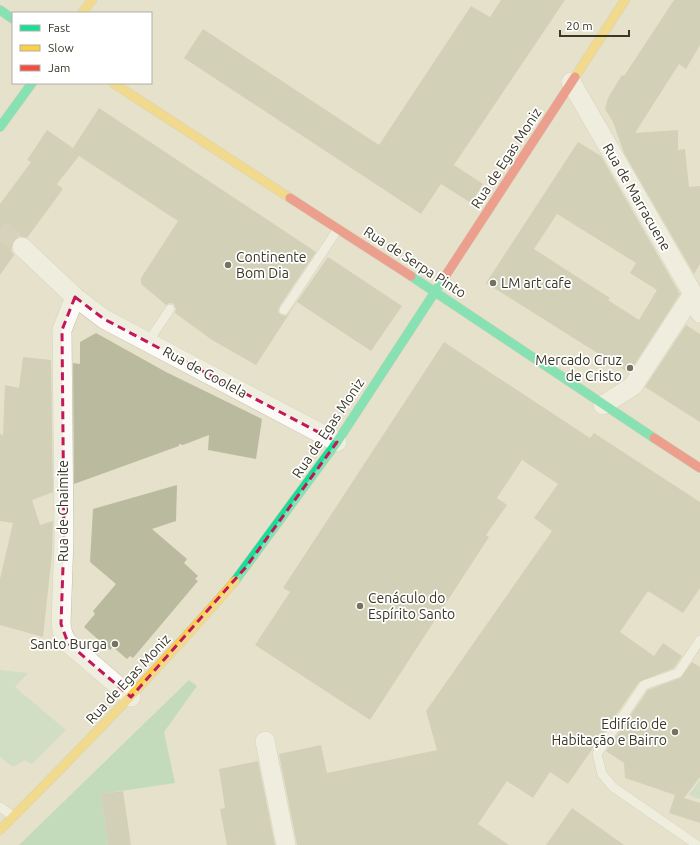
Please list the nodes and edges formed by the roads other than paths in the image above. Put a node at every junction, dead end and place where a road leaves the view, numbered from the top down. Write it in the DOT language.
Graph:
graph roads {
  1 [pos="92,0"];
  2 [pos="625,0"];
  3 [pos="0,10"];
  4 [pos="83,12"];
  5 [pos="12,17"];
  6 [pos="571,82"];
  7 [pos="31,84"];
  8 [pos="115,84"];
  9 [pos="0,127"];
  10 [pos="338,229"];
  11 [pos="22,247"];
  12 [pos="436,292"];
  13 [pos="693,294"];
  14 [pos="75,297"];
  15 [pos="170,309"];
  16 [pos="284,310"];
  17 [pos="700,313"];
  18 [pos="148,342"];
  19 [pos="602,405"];
  20 [pos="337,442"];
  21 [pos="700,468"];
  22 [pos="700,640"];
  23 [pos="131,697"];
  24 [pos="266,741"];
  25 [pos="0,807"];
  26 [pos="13,816"];
  27 [pos="0,830"];
  28 [pos="286,845"];
  29 [pos="697,845"];
  1 -- 4 [label="main road"];
  2 -- 6 [label="main road, Rua de Egas Moniz"];
  3 -- 5 [label="main road"];
  6 -- 12 [label="main road, Rua de Egas Moniz"];
  6 -- 13 [label="street, Rua de Marracuene"];
  7 -- 9 [label="main road"];
  8 -- 10 [label="main road, Rua de Serpa Pinto"];
  10 -- 12 [label="main road, Rua de Serpa Pinto"];
  10 -- 16 [label="lane"];
  11 -- 14 [label="street, Rua de Coolela"];
  12 -- 19 [label="main road, Rua de Serpa Pinto"];
  12 -- 20 [label="main road, Rua de Egas Moniz"];
  13 -- 17 [label="street, Rua de Marracuene"];
  13 -- 19 [label="street"];
  14 -- 18 [label="street, Rua de Coolela"];
  14 -- 23 [label="street, Rua de Chaimite"];
  15 -- 18 [label="lane"];
  18 -- 20 [label="street, Rua de Coolela"];
  19 -- 21 [label="main road, Rua de Serpa Pinto"];
  20 -- 23 [label="main road, Rua de Egas Moniz"];
  22 -- 29 [label="lane"];
  23 -- 26 [label="main road, Rua de Egas Moniz"];
  24 -- 28 [label="street"];
  25 -- 26 [label="lane"];
  26 -- 27 [label="main road, Rua de Egas Moniz"];
}
